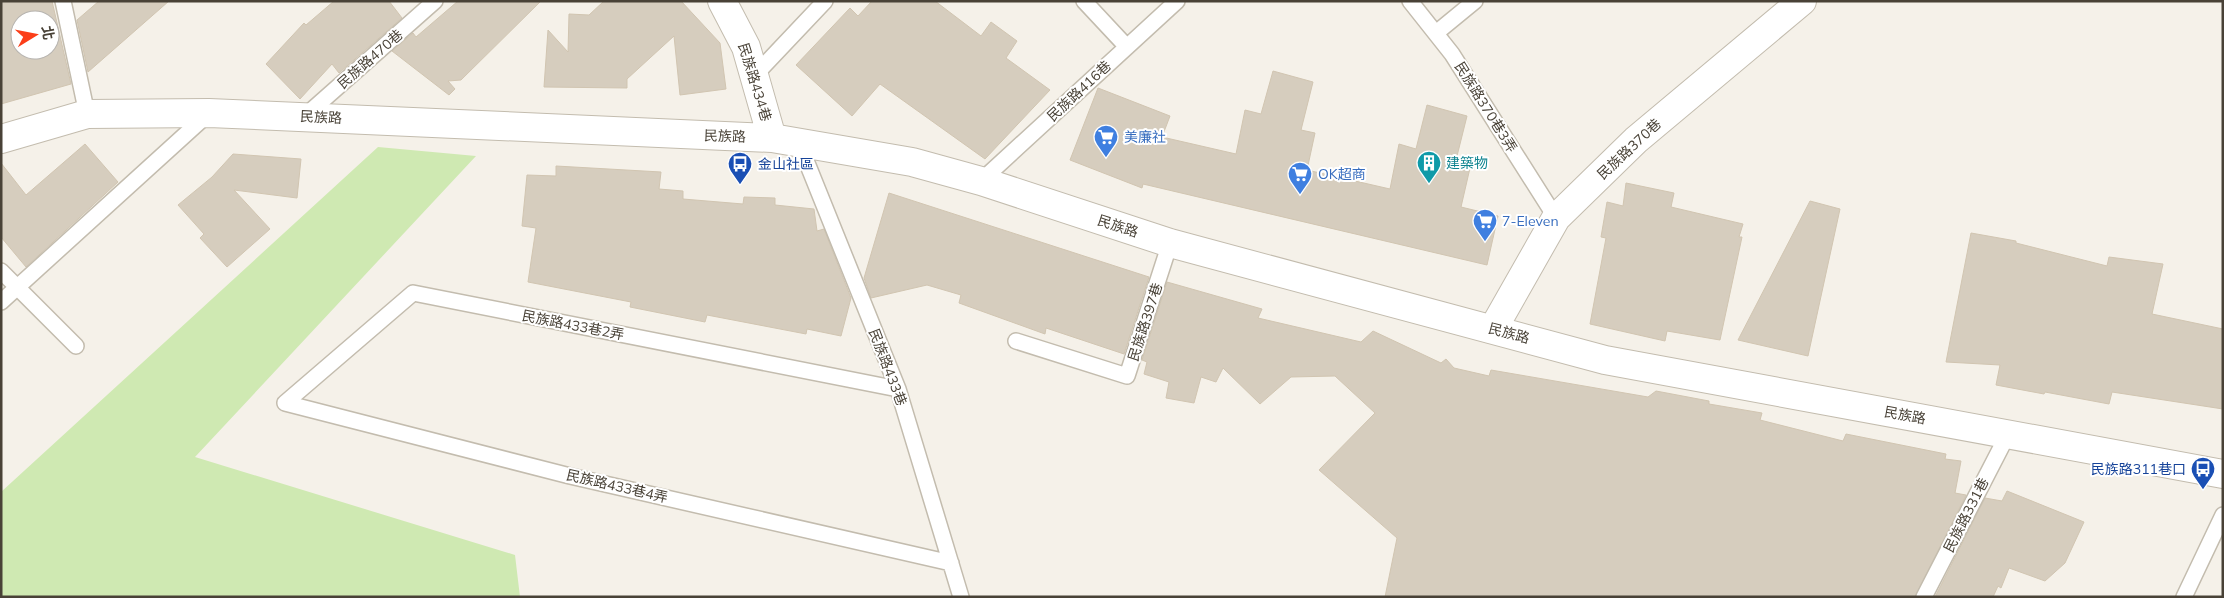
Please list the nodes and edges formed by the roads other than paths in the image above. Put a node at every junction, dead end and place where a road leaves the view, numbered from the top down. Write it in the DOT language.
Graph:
graph roads {
  1 [pos="63,1"];
  2 [pos="435,1"];
  3 [pos="722,1"];
  4 [pos="824,1"];
  5 [pos="1084,1"];
  6 [pos="1177,1"];
  7 [pos="1410,1"];
  8 [pos="1475,1"];
  9 [pos="1802,1"];
  10 [pos="1436,33"];
  11 [pos="1127,47"];
  12 [pos="754,76"];
  13 [pos="210,113"];
  14 [pos="87,114"];
  15 [pos="305,116"];
  16 [pos="1,138"];
  17 [pos="772,138"];
  18 [pos="798,143"];
  19 [pos="981,181"];
  20 [pos="1556,218"];
  21 [pos="1170,243"];
  22 [pos="1,271"];
  23 [pos="18,287"];
  24 [pos="1,302"];
  25 [pos="1493,328"];
  26 [pos="1016,341"];
  27 [pos="76,346"];
  28 [pos="898,389"];
  29 [pos="285,403"];
  30 [pos="2008,434"];
  31 [pos="2223,474"];
  32 [pos="2223,515"];
  33 [pos="951,563"];
  34 [pos="961,597"];
  35 [pos="1924,597"];
  36 [pos="2184,597"];
  1 -- 14 [label="lane"];
  2 -- 15 [label="lane, 民族路470巷"];
  3 -- 12 [label="street, 民族路434巷"];
  4 -- 12 [label="lane"];
  5 -- 11 [label="lane"];
  6 -- 11 [label="lane, 民族路416巷"];
  7 -- 10 [label="lane, 民族路370巷3弄"];
  8 -- 10 [label="lane"];
  9 -- 20 [label="street, 民族路370巷"];
  10 -- 20 [label="lane, 民族路370巷3弄"];
  11 -- 19 [label="lane, 民族路416巷"];
  12 -- 17 [label="street, 民族路434巷"];
  13 -- 14 [label="street, 民族路"];
  13 -- 15 [label="street, 民族路"];
  13 -- 23 [label="lane"];
  14 -- 16 [label="street, 民族路"];
  15 -- 17 [label="street, 民族路"];
  17 -- 18 [label="street, 民族路"];
  18 -- 19 [label="street, 民族路"];
  18 -- 28 [label="lane, 民族路433巷"];
  19 -- 21 [label="street, 民族路"];
  20 -- 25 [label="street, 民族路370巷"];
  21 -- 25 [label="street, 民族路"];
  21 -- 26 [label="lane, 民族路397巷"];
  22 -- 23 [label="lane"];
  23 -- 24 [label="lane"];
  23 -- 27 [label="lane"];
  25 -- 30 [label="street, 民族路"];
  28 -- 29 [label="lane, 民族路433巷2弄"];
  28 -- 33 [label="lane, 民族路433巷"];
  29 -- 33 [label="lane, 民族路433巷4弄"];
  30 -- 31 [label="street, 民族路"];
  30 -- 35 [label="lane, 民族路331巷"];
  32 -- 36 [label="lane"];
  33 -- 34 [label="lane, 民族路433巷"];
}
